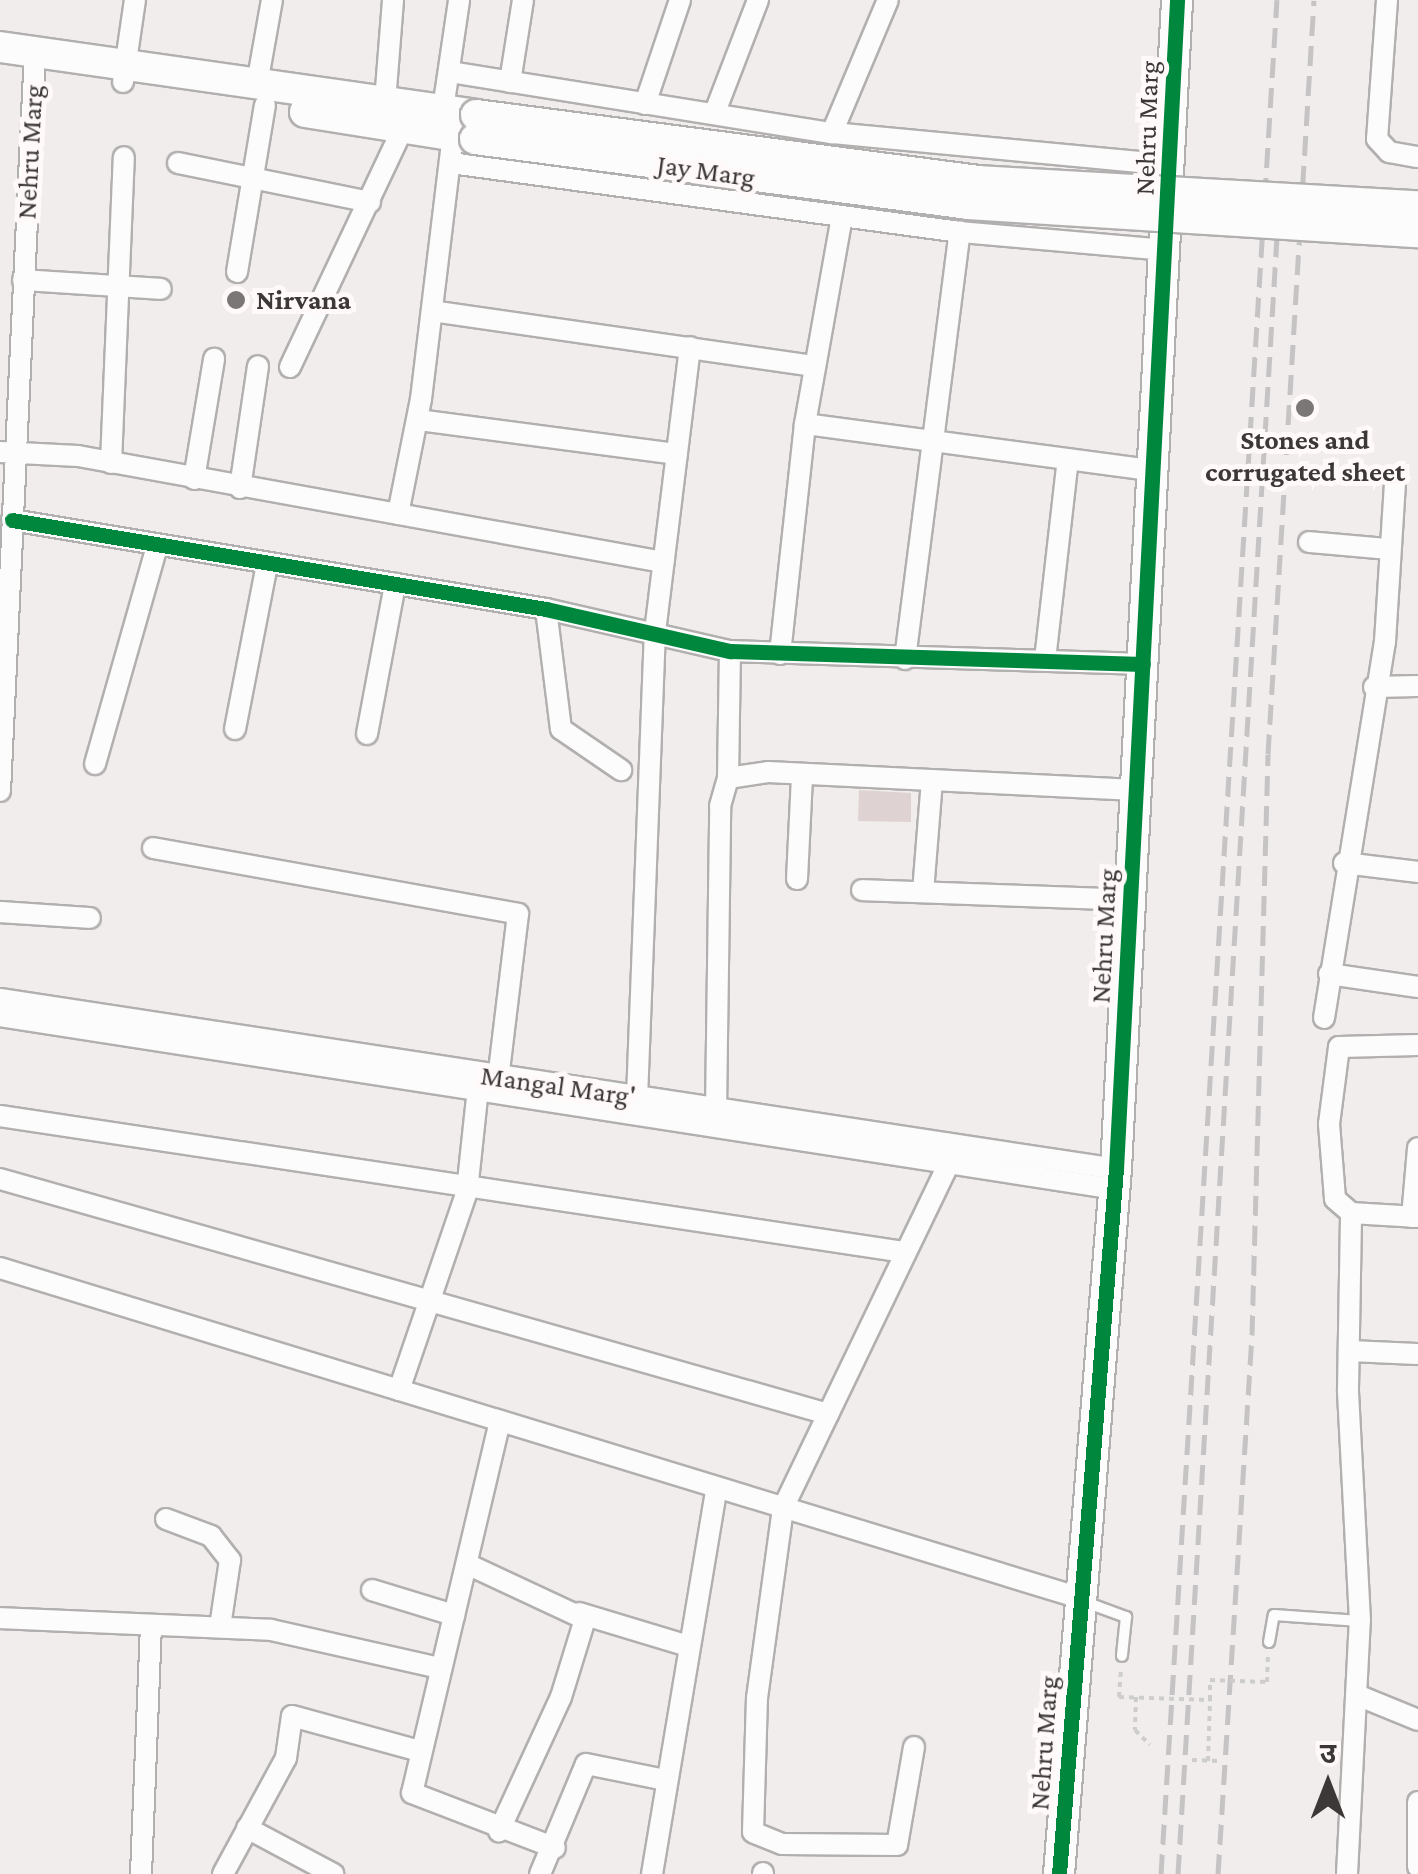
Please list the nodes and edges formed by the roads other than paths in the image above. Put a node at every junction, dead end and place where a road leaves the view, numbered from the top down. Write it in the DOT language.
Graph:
graph roads {
  1 [pos="135,0"];
  2 [pos="272,0"];
  3 [pos="394,0"];
  4 [pos="459,0"];
  5 [pos="523,0"];
  6 [pos="680,0"];
  7 [pos="758,0"];
  8 [pos="888,0"];
  9 [pos="1177,0"];
  10 [pos="1388,0"];
  11 [pos="0,47"];
  12 [pos="35,60"];
  13 [pos="0,63"];
  14 [pos="450,72"];
  15 [pos="124,74"];
  16 [pos="510,82"];
  17 [pos="261,95"];
  18 [pos="384,102"];
  19 [pos="645,104"];
  20 [pos="715,112"];
  21 [pos="404,126"];
  22 [pos="459,132"];
  23 [pos="832,133"];
  24 [pos="124,157"];
  25 [pos="1418,157"];
  26 [pos="178,163"];
  27 [pos="1172,165"];
  28 [pos="251,179"];
  29 [pos="370,202"];
  30 [pos="1418,206"];
  31 [pos="842,216"];
  32 [pos="960,232"];
  33 [pos="1418,232"];
  34 [pos="1167,250"];
  35 [pos="238,272"];
  36 [pos="23,280"];
  37 [pos="119,286"];
  38 [pos="161,289"];
  39 [pos="432,310"];
  40 [pos="690,347"];
  41 [pos="214,359"];
  42 [pos="258,366"];
  43 [pos="815,366"];
  44 [pos="290,367"];
  45 [pos="418,420"];
  46 [pos="804,424"];
  47 [pos="932,441"];
  48 [pos="8,452"];
  49 [pos="677,454"];
  50 [pos="1068,460"];
  51 [pos="111,463"];
  52 [pos="1154,471"];
  53 [pos="194,479"];
  54 [pos="1395,482"];
  55 [pos="240,488"];
  56 [pos="8,506"];
  57 [pos="398,514"];
  58 [pos="1309,542"];
  59 [pos="157,546"];
  60 [pos="1388,549"];
  61 [pos="663,562"];
  62 [pos="267,564"];
  63 [pos="395,584"];
  64 [pos="546,608"];
  65 [pos="655,632"];
  66 [pos="730,651"];
  67 [pos="780,654"];
  68 [pos="906,659"];
  69 [pos="1046,660"];
  70 [pos="1143,664"];
  71 [pos="1374,686"];
  72 [pos="1418,686"];
  73 [pos="235,729"];
  74 [pos="367,734"];
  75 [pos="95,764"];
  76 [pos="621,770"];
  77 [pos="802,775"];
  78 [pos="728,778"];
  79 [pos="932,780"];
  80 [pos="1136,790"];
  81 [pos="0,791"];
  82 [pos="153,848"];
  83 [pos="1344,863"];
  84 [pos="1418,872"];
  85 [pos="796,879"];
  86 [pos="862,890"];
  87 [pos="924,892"];
  88 [pos="1131,900"];
  89 [pos="0,912"];
  90 [pos="90,918"];
  91 [pos="1329,974"];
  92 [pos="1418,986"];
  93 [pos="0,1000"];
  94 [pos="0,1016"];
  95 [pos="1324,1018"];
  96 [pos="1418,1045"];
  97 [pos="488,1085"];
  98 [pos="637,1098"];
  99 [pos="716,1110"];
  100 [pos="0,1116"];
  101 [pos="1418,1148"];
  102 [pos="949,1163"];
  103 [pos="0,1179"];
  104 [pos="1116,1179"];
  105 [pos="466,1190"];
  106 [pos="1351,1213"];
  107 [pos="1415,1217"];
  108 [pos="906,1252"];
  109 [pos="0,1268"];
  110 [pos="431,1296"];
  111 [pos="1349,1351"];
  112 [pos="1418,1354"];
  113 [pos="400,1390"];
  114 [pos="828,1414"];
  115 [pos="500,1421"];
  116 [pos="717,1487"];
  117 [pos="782,1508"];
  118 [pos="166,1519"];
  119 [pos="467,1564"];
  120 [pos="372,1590"];
  121 [pos="1080,1598"];
  122 [pos="579,1613"];
  123 [pos="454,1615"];
  124 [pos="0,1618"];
  125 [pos="1360,1621"];
  126 [pos="152,1626"];
  127 [pos="220,1627"];
  128 [pos="1269,1642"];
  129 [pos="688,1646"];
  130 [pos="1122,1656"];
  131 [pos="440,1668"];
  132 [pos="1357,1695"];
  133 [pos="1418,1720"];
  134 [pos="914,1747"];
  135 [pos="416,1750"];
  136 [pos="664,1780"];
  137 [pos="1418,1802"];
  138 [pos="247,1828"];
  139 [pos="500,1830"];
  140 [pos="555,1848"];
  141 [pos="1418,1867"];
  142 [pos="327,1872"];
  143 [pos="141,1874"];
  144 [pos="223,1874"];
  145 [pos="540,1874"];
  146 [pos="652,1874"];
  147 [pos="1059,1874"];
  148 [pos="1347,1874"];
  1 -- 15 [label="street"];
  2 -- 17 [label="street"];
  3 -- 18 [label="street"];
  4 -- 14 [label="street"];
  5 -- 16 [label="street"];
  6 -- 19 [label="street"];
  7 -- 20 [label="street"];
  8 -- 23 [label="street"];
  9 -- 27 [label="main road, Nehru Marg"];
  10 -- 25 [label="street"];
  11 -- 12 [label="main road, Jay Marg"];
  12 -- 13 [label="main road, Jay Marg"];
  12 -- 15 [label="main road, Jay Marg"];
  12 -- 36 [label="street, Nehru Marg"];
  14 -- 16 [label="street"];
  14 -- 22 [label="street"];
  15 -- 17 [label="main road, Jay Marg"];
  16 -- 19 [label="street"];
  17 -- 18 [label="main road, Jay Marg"];
  17 -- 21 [label="main road, Jay Marg"];
  17 -- 28 [label="street"];
  18 -- 22 [label="main road, Jay Marg"];
  19 -- 20 [label="street"];
  20 -- 23 [label="street"];
  21 -- 22 [label="main road, Jay Marg"];
  21 -- 29 [label="street"];
  22 -- 30 [label="main road, Jay Marg, bridge"];
  22 -- 31 [label="street"];
  22 -- 33 [label="main road, Jay Marg, bridge"];
  22 -- 39 [label="street"];
  23 -- 27 [label="street"];
  24 -- 37 [label="street"];
  26 -- 28 [label="street"];
  27 -- 34 [label="main road, Nehru Marg"];
  28 -- 29 [label="street"];
  28 -- 35 [label="street"];
  29 -- 44 [label="street"];
  31 -- 32 [label="street"];
  31 -- 43 [label="street"];
  32 -- 34 [label="street"];
  32 -- 47 [label="street"];
  34 -- 52 [label="main road, Nehru Marg"];
  36 -- 37 [label="street"];
  36 -- 48 [label="street, Nehru Marg"];
  37 -- 38 [label="street"];
  37 -- 51 [label="street"];
  39 -- 40 [label="street"];
  39 -- 45 [label="street"];
  40 -- 43 [label="street"];
  40 -- 49 [label="street"];
  41 -- 53 [label="street"];
  42 -- 55 [label="street"];
  43 -- 46 [label="street"];
  45 -- 49 [label="street"];
  45 -- 57 [label="street"];
  46 -- 47 [label="street"];
  46 -- 67 [label="street"];
  47 -- 50 [label="street"];
  47 -- 68 [label="street"];
  48 -- 51 [label="street"];
  48 -- 56 [label="street, Nehru Marg"];
  49 -- 61 [label="street"];
  50 -- 52 [label="street"];
  50 -- 69 [label="street"];
  51 -- 53 [label="street"];
  52 -- 70 [label="main road, Nehru Marg"];
  53 -- 55 [label="street"];
  54 -- 60 [label="street"];
  55 -- 57 [label="street"];
  56 -- 59 [label="street"];
  56 -- 81 [label="street, Nehru Marg"];
  57 -- 61 [label="street"];
  58 -- 60 [label="street"];
  59 -- 62 [label="street"];
  59 -- 75 [label="street"];
  60 -- 71 [label="street"];
  61 -- 65 [label="street"];
  62 -- 63 [label="street"];
  62 -- 73 [label="street"];
  63 -- 64 [label="street"];
  63 -- 74 [label="street"];
  64 -- 65 [label="street"];
  64 -- 76 [label="street"];
  65 -- 66 [label="street"];
  65 -- 98 [label="street"];
  66 -- 67 [label="street"];
  66 -- 78 [label="street"];
  67 -- 68 [label="street"];
  68 -- 69 [label="street"];
  69 -- 70 [label="street"];
  70 -- 80 [label="main road, Nehru Marg"];
  71 -- 72 [label="street"];
  71 -- 83 [label="street"];
  77 -- 78 [label="street"];
  77 -- 79 [label="street"];
  77 -- 85 [label="street"];
  78 -- 99 [label="street"];
  79 -- 80 [label="street"];
  79 -- 87 [label="street"];
  80 -- 88 [label="main road, Nehru Marg"];
  82 -- 97 [label="street"];
  83 -- 84 [label="street"];
  83 -- 91 [label="street"];
  86 -- 87 [label="street"];
  87 -- 88 [label="street"];
  88 -- 104 [label="main road, Nehru Marg"];
  89 -- 90 [label="street"];
  91 -- 92 [label="street"];
  91 -- 95 [label="street"];
  93 -- 97 [label="street, Mangal Marg'"];
  94 -- 97 [label="street"];
  96 -- 106 [label="street"];
  97 -- 98 [label="street, Mangal Marg'"];
  97 -- 102 [label="street"];
  97 -- 105 [label="street"];
  98 -- 99 [label="street, Mangal Marg'"];
  99 -- 104 [label="street, Mangal Marg'"];
  100 -- 105 [label="street"];
  101 -- 107 [label="street"];
  102 -- 104 [label="street"];
  102 -- 108 [label="street"];
  103 -- 110 [label="street"];
  104 -- 121 [label="main road, Nehru Marg"];
  105 -- 108 [label="street"];
  105 -- 110 [label="street"];
  106 -- 107 [label="street"];
  106 -- 111 [label="street"];
  108 -- 114 [label="street"];
  109 -- 113 [label="street"];
  110 -- 113 [label="street"];
  110 -- 114 [label="street"];
  111 -- 112 [label="street"];
  111 -- 125 [label="street"];
  113 -- 115 [label="street"];
  114 -- 117 [label="street"];
  115 -- 116 [label="street"];
  115 -- 119 [label="street"];
  116 -- 117 [label="street"];
  116 -- 129 [label="street"];
  117 -- 121 [label="street"];
  117 -- 134 [label="street"];
  118 -- 127 [label="street"];
  119 -- 122 [label="street"];
  119 -- 123 [label="street"];
  120 -- 123 [label="street"];
  121 -- 130 [label="lane"];
  121 -- 147 [label="main road, Nehru Marg"];
  122 -- 129 [label="street"];
  122 -- 139 [label="street"];
  123 -- 131 [label="street"];
  124 -- 126 [label="street"];
  125 -- 128 [label="lane"];
  125 -- 132 [label="street"];
  126 -- 127 [label="street"];
  126 -- 143 [label="street"];
  127 -- 131 [label="street"];
  129 -- 136 [label="street"];
  131 -- 135 [label="street"];
  132 -- 133 [label="street"];
  132 -- 148 [label="street"];
  135 -- 138 [label="street"];
  135 -- 139 [label="street"];
  136 -- 140 [label="street"];
  136 -- 146 [label="street"];
  137 -- 141 [label="street"];
  138 -- 142 [label="street"];
  138 -- 144 [label="street"];
  139 -- 140 [label="street"];
  140 -- 145 [label="street"];
}
